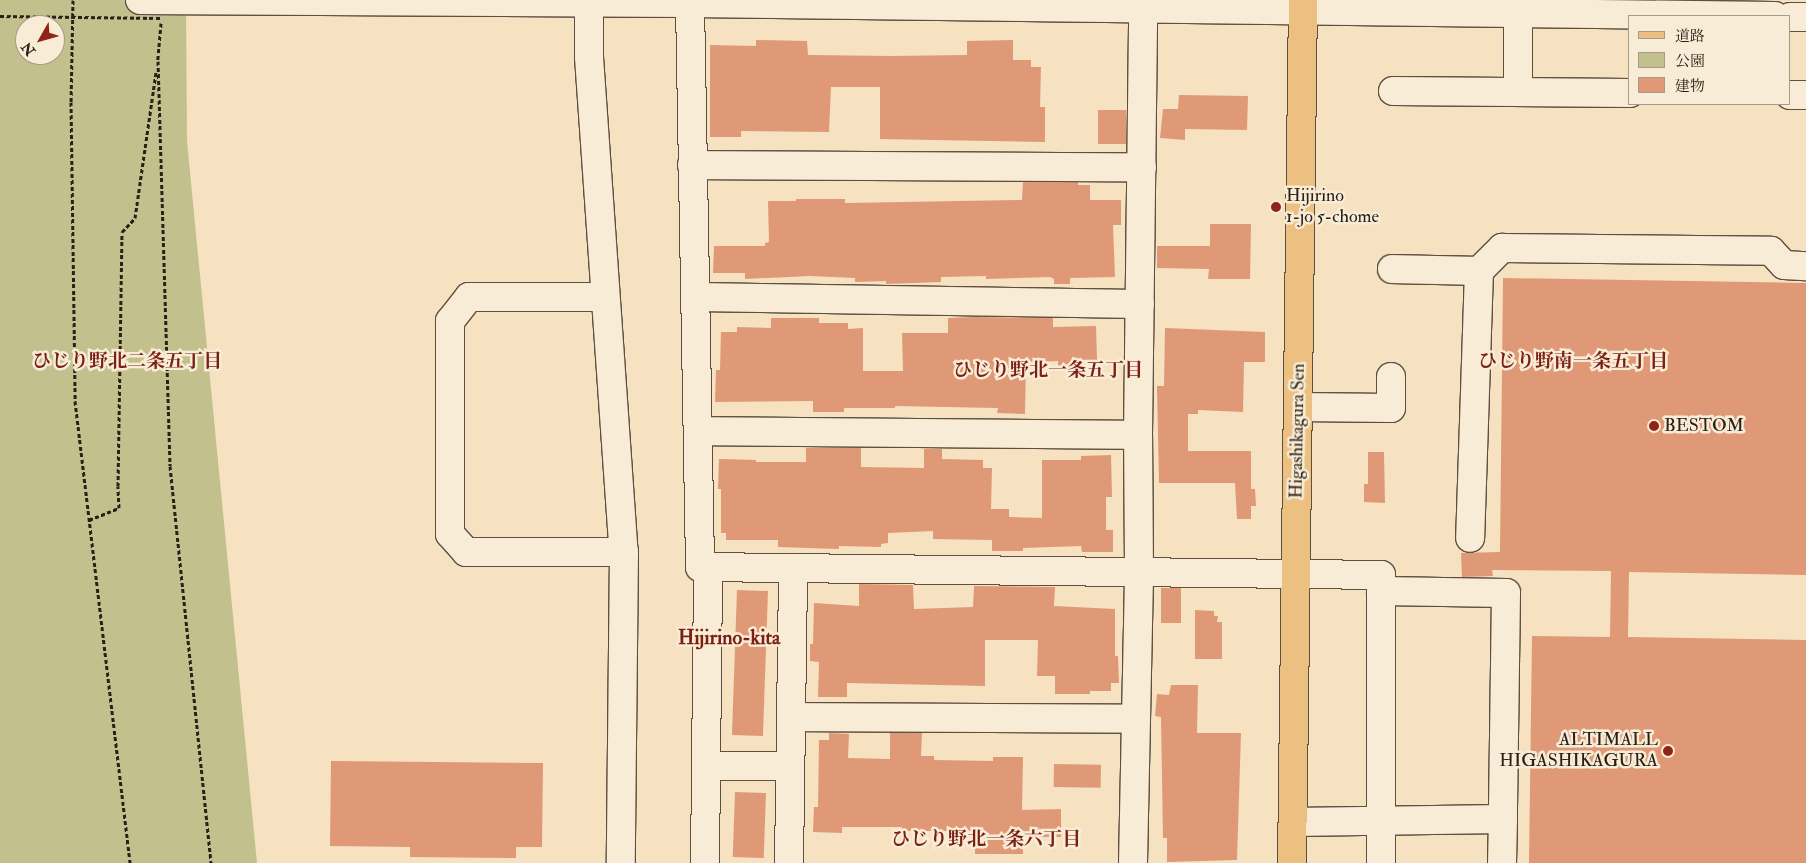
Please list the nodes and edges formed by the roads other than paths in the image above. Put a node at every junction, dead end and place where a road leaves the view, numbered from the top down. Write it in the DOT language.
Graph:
graph roads {
  1 [pos="668,2"];
  2 [pos="589,3"];
  3 [pos="151,4"];
  4 [pos="1142,5"];
  5 [pos="1303,5"];
  6 [pos="1459,6"];
  7 [pos="1518,13"];
  8 [pos="1689,15"];
  9 [pos="1791,17"];
  10 [pos="1806,17"];
  11 [pos="1393,90"];
  12 [pos="1518,92"];
  13 [pos="1628,93"];
  14 [pos="1791,95"];
  15 [pos="1806,95"];
  16 [pos="692,165"];
  17 [pos="1142,167"];
  18 [pos="1806,266"];
  19 [pos="1392,268"];
  20 [pos="1479,271"];
  21 [pos="605,297"];
  22 [pos="696,297"];
  23 [pos="1140,304"];
  24 [pos="1391,377"];
  25 [pos="1298,407"];
  26 [pos="698,431"];
  27 [pos="1138,435"];
  28 [pos="1470,538"];
  29 [pos="624,552"];
  30 [pos="708,568"];
  31 [pos="793,569"];
  32 [pos="1139,571"];
  33 [pos="1296,574"];
  34 [pos="1381,591"];
  35 [pos="791,717"];
  36 [pos="1135,719"];
  37 [pos="706,766"];
  38 [pos="790,766"];
  39 [pos="1503,819"];
  40 [pos="1381,820"];
  41 [pos="1293,822"];
  42 [pos="621,863"];
  43 [pos="705,863"];
  44 [pos="789,863"];
  45 [pos="1133,863"];
  46 [pos="1292,863"];
  47 [pos="1381,863"];
  48 [pos="1502,863"];
  1 -- 2 [label="street"];
  1 -- 4 [label="street"];
  1 -- 16 [label="street"];
  2 -- 3 [label="street"];
  2 -- 21 [label="street"];
  4 -- 5 [label="street"];
  4 -- 17 [label="street"];
  5 -- 6 [label="street"];
  5 -- 25 [label="main road, Higashikagura Sen"];
  6 -- 7 [label="street"];
  7 -- 8 [label="street"];
  7 -- 12 [label="street"];
  9 -- 10 [label="street"];
  11 -- 12 [label="street"];
  12 -- 13 [label="street"];
  14 -- 15 [label="street"];
  16 -- 17 [label="street"];
  16 -- 22 [label="street"];
  17 -- 23 [label="street"];
  18 -- 20 [label="street"];
  19 -- 20 [label="street"];
  20 -- 28 [label="street"];
  21 -- 29 [label="street"];
  21 -- 29 [label="street"];
  22 -- 23 [label="street"];
  22 -- 26 [label="street"];
  23 -- 27 [label="street"];
  24 -- 25 [label="street"];
  25 -- 33 [label="main road, Higashikagura Sen"];
  26 -- 27 [label="street"];
  26 -- 30 [label="street"];
  27 -- 32 [label="street"];
  29 -- 42 [label="street"];
  30 -- 31 [label="street"];
  30 -- 37 [label="street"];
  31 -- 32 [label="street"];
  31 -- 35 [label="street"];
  32 -- 33 [label="street"];
  32 -- 36 [label="street"];
  33 -- 34 [label="street"];
  33 -- 41 [label="main road, Higashikagura Sen"];
  34 -- 39 [label="street"];
  34 -- 40 [label="street"];
  35 -- 36 [label="street"];
  35 -- 38 [label="street"];
  36 -- 45 [label="street"];
  37 -- 38 [label="street"];
  37 -- 43 [label="street"];
  38 -- 44 [label="street"];
  39 -- 40 [label="street"];
  39 -- 48 [label="street"];
  40 -- 41 [label="street"];
  40 -- 47 [label="street"];
  41 -- 46 [label="main road, Higashikagura Sen"];
}
